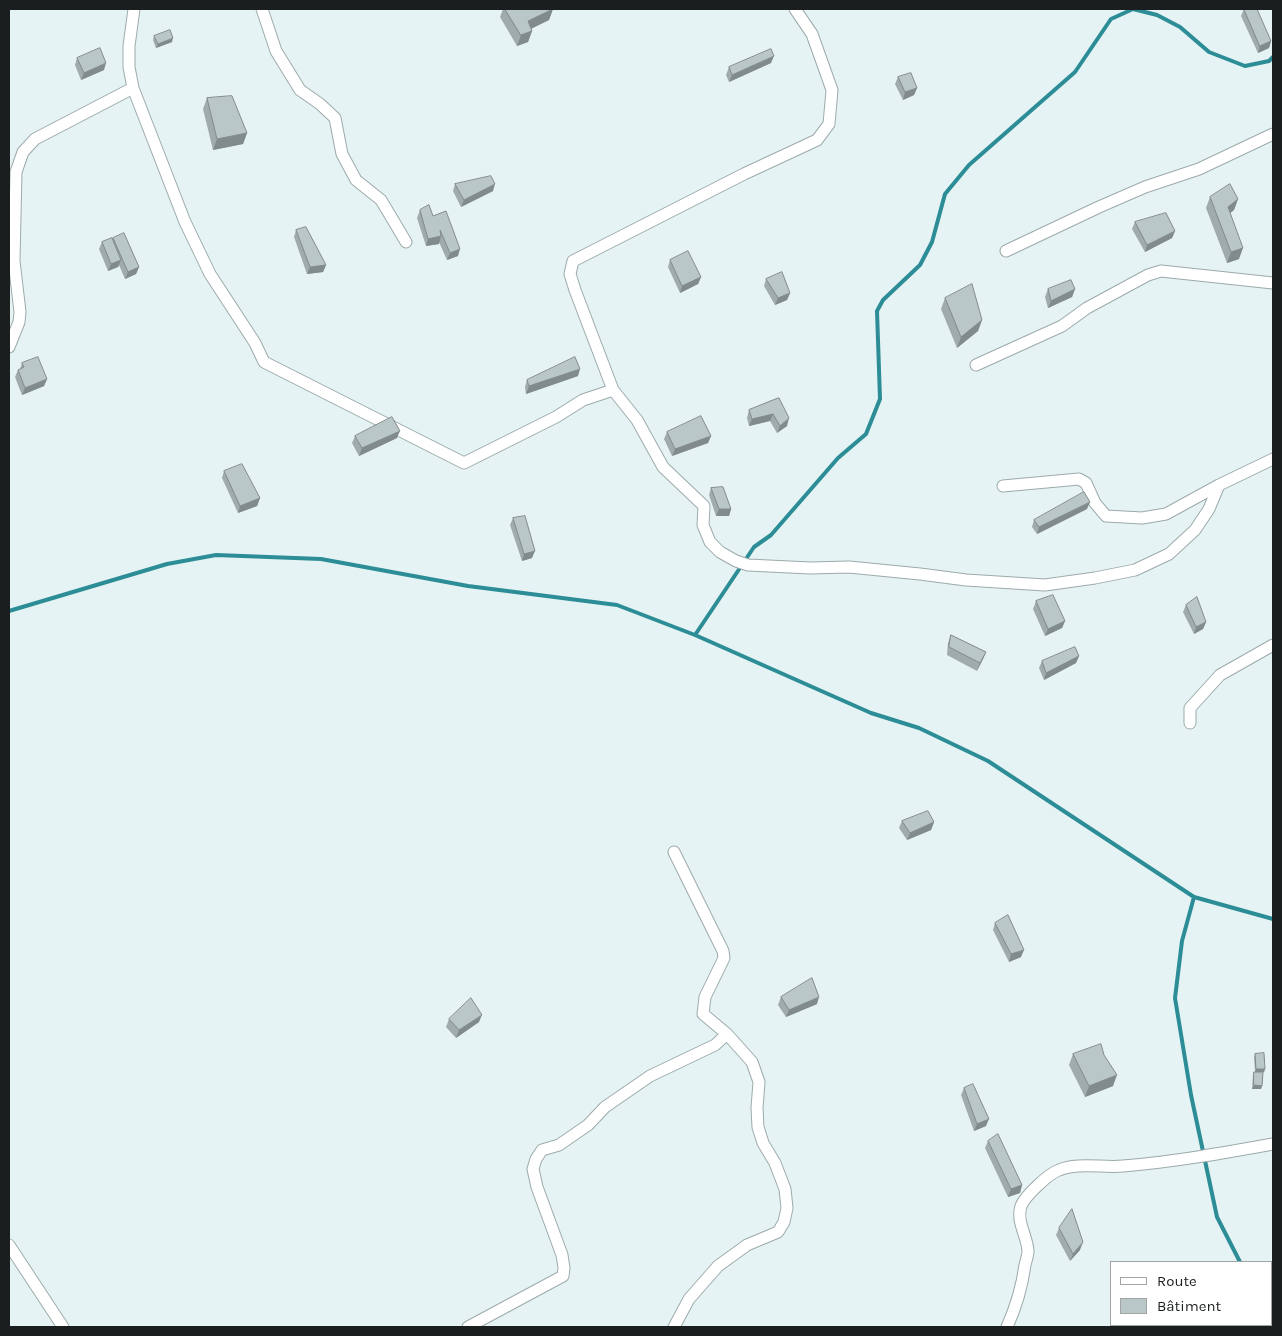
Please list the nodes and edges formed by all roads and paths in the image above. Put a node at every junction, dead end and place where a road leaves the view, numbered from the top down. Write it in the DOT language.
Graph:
graph roads {
  1 [pos="134,9"];
  2 [pos="262,9"];
  3 [pos="795,9"];
  4 [pos="133,88"];
  5 [pos="1273,134"];
  6 [pos="406,242"];
  7 [pos="1006,251"];
  8 [pos="1273,284"];
  9 [pos="9,347"];
  10 [pos="976,365"];
  11 [pos="613,390"];
  12 [pos="1273,459"];
  13 [pos="1219,485"];
  14 [pos="1003,486"];
  15 [pos="1273,645"];
  16 [pos="1190,723"];
  17 [pos="674,852"];
  18 [pos="727,1034"];
  19 [pos="1273,1144"];
  20 [pos="9,1245"];
  21 [pos="63,1327"];
  22 [pos="468,1327"];
  23 [pos="674,1327"];
  24 [pos="1007,1327"];
  1 -- 4 [label="street"];
  2 -- 6 [label="street"];
  3 -- 11 [label="street"];
  4 -- 9 [label="street"];
  4 -- 11 [label="street"];
  5 -- 7 [label="street"];
  8 -- 10 [label="street"];
  11 -- 13 [label="street"];
  12 -- 13 [label="street"];
  13 -- 14 [label="street"];
  15 -- 16 [label="street"];
  17 -- 18 [label="street"];
  18 -- 22 [label="street"];
  18 -- 23 [label="street"];
  19 -- 24 [label="street"];
  20 -- 21 [label="street"];
}
